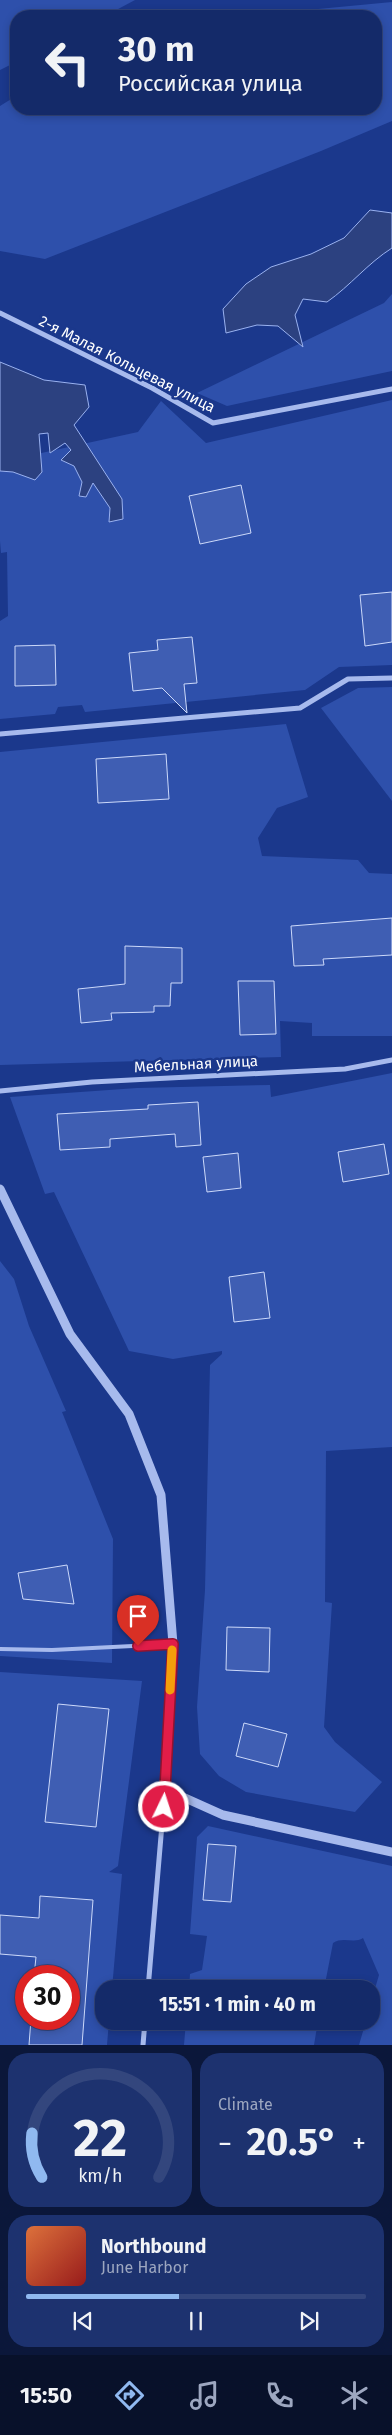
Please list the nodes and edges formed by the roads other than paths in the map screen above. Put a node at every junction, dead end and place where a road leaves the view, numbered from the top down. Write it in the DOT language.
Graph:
graph roads {
  1 [pos="0,313"];
  2 [pos="392,389"];
  3 [pos="392,678"];
  4 [pos="0,734"];
  5 [pos="392,1060"];
  6 [pos="0,1091"];
  7 [pos="0,1189"];
  8 [pos="173,1644"];
  9 [pos="0,1649"];
  10 [pos="165,1789"];
  11 [pos="392,1852"];
  12 [pos="149,1980"];
  13 [pos="144,2030"];
  14 [pos="143,2045"];
  1 -- 2 [label="street, 2-я Малая Кольцевая улица"];
  3 -- 4 [label="street"];
  5 -- 6 [label="street, Мебельная улица"];
  7 -- 8 [label="street"];
  8 -- 9 [label="lane"];
  8 -- 10 [label="street"];
  10 -- 11 [label="street"];
  10 -- 12 [label="street"];
  13 -- 14 [label="street"];
}
